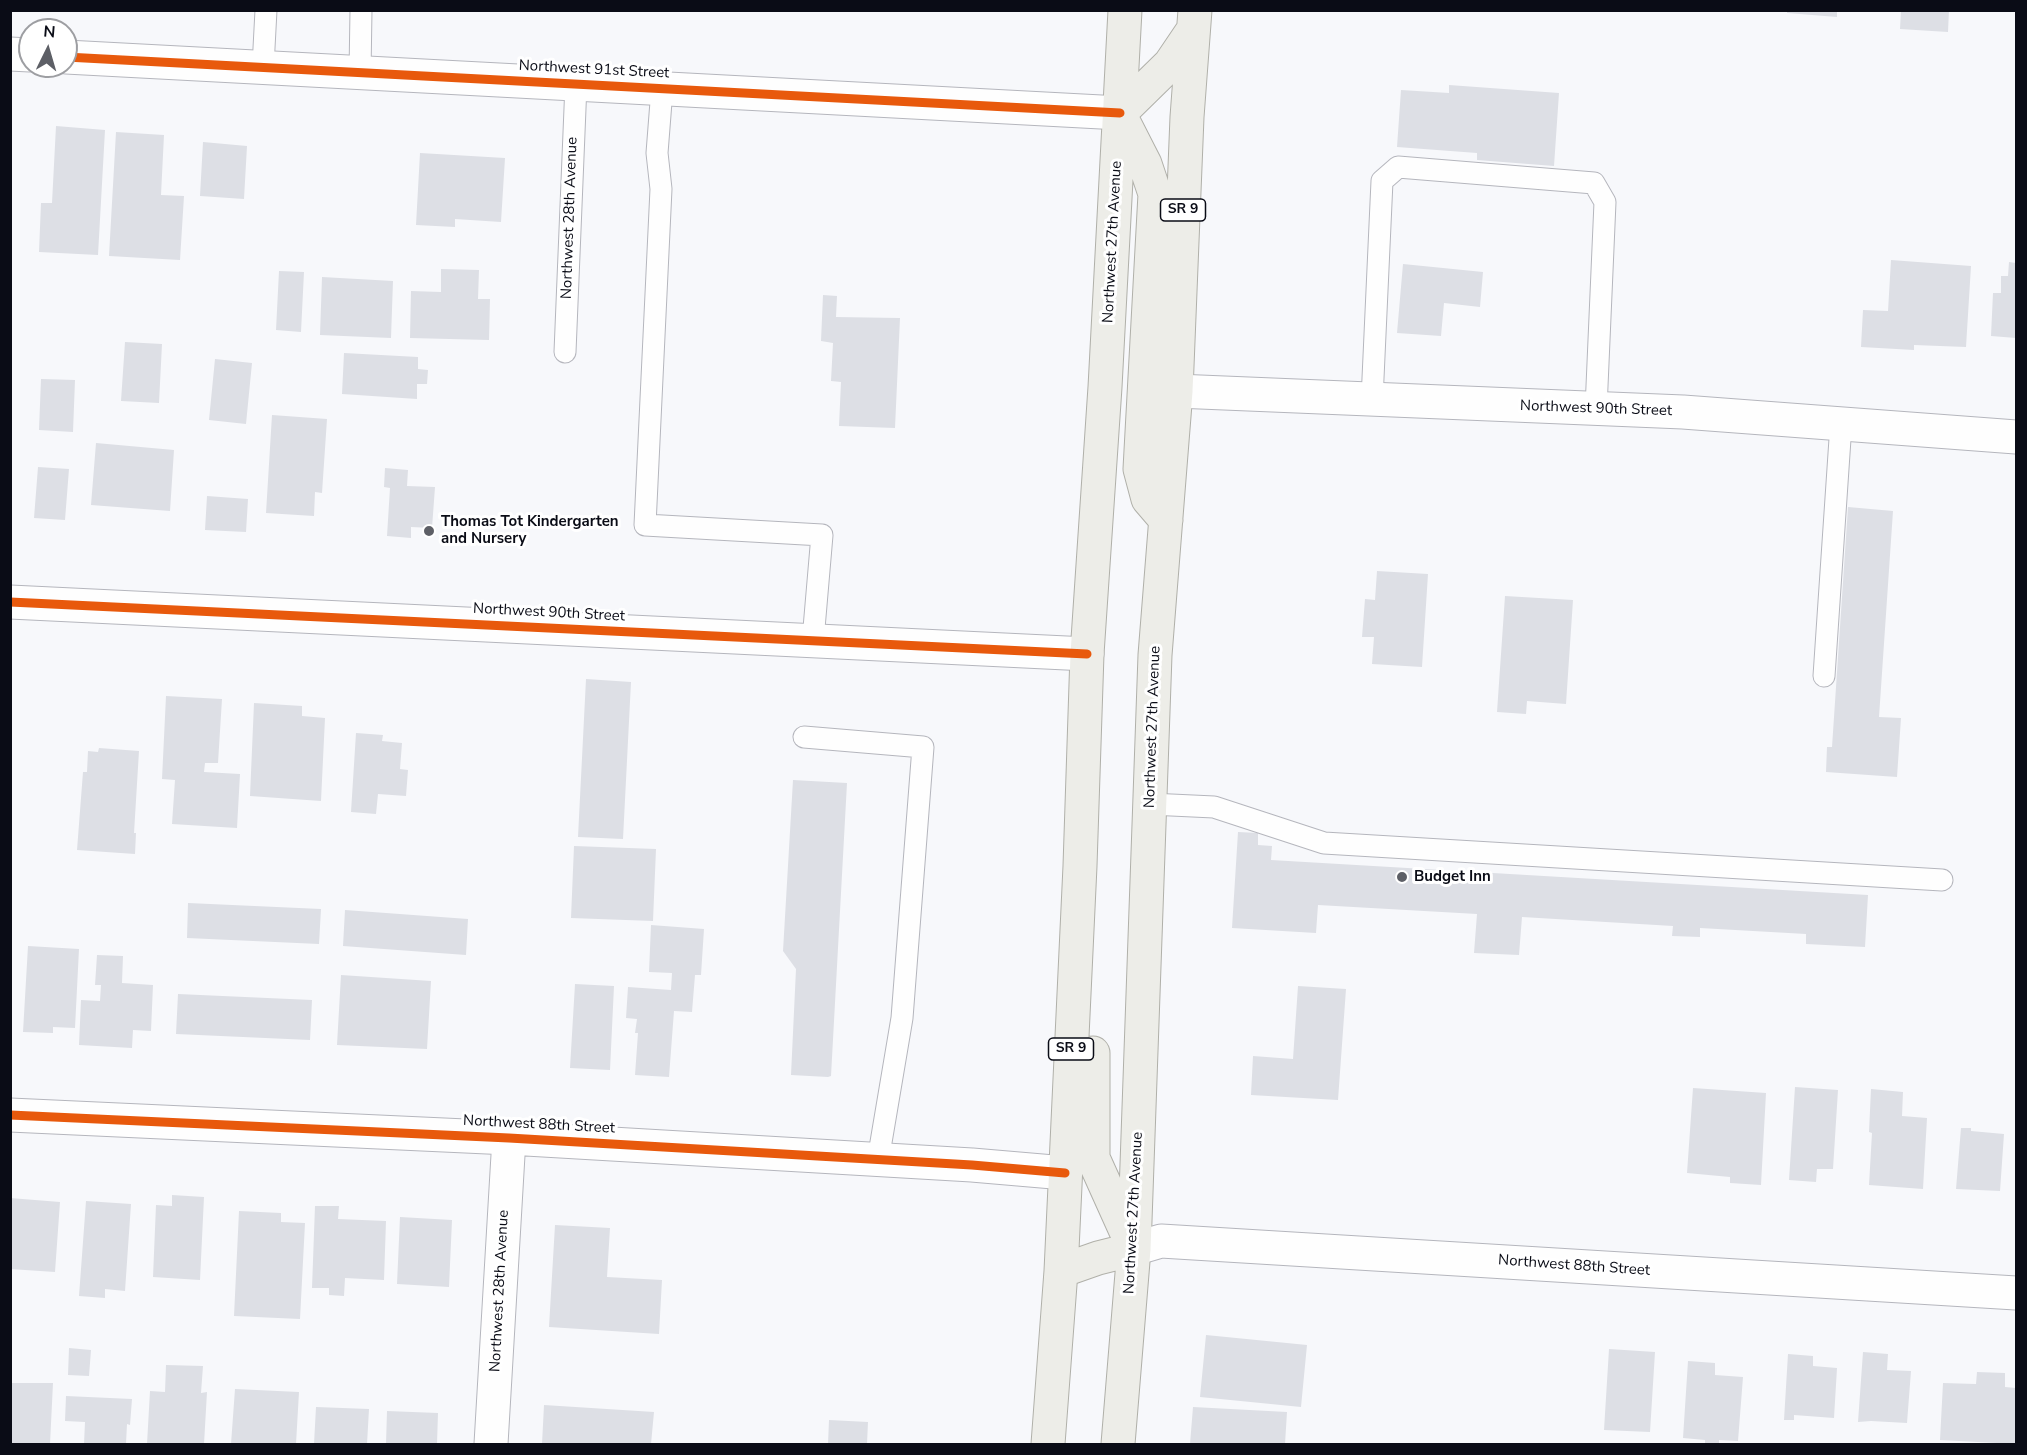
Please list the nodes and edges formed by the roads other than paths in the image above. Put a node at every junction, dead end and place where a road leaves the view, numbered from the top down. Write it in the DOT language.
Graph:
graph roads {
  1 [pos="266,10"];
  2 [pos="361,10"];
  3 [pos="1125,10"];
  4 [pos="1195,20"];
  5 [pos="78,58"];
  6 [pos="263,68"];
  7 [pos="360,73"];
  8 [pos="576,84"];
  9 [pos="662,89"];
  10 [pos="1120,113"];
  11 [pos="565,352"];
  12 [pos="1176,391"];
  13 [pos="1372,400"];
  14 [pos="1596,409"];
  15 [pos="1841,424"];
  16 [pos="2016,437"];
  17 [pos="1166,520"];
  18 [pos="10,602"];
  19 [pos="813,640"];
  20 [pos="1087,654"];
  21 [pos="1824,675"];
  22 [pos="804,737"];
  23 [pos="1150,804"];
  24 [pos="1080,867"];
  25 [pos="1942,880"];
  26 [pos="10,1115"];
  27 [pos="509,1138"];
  28 [pos="878,1160"];
  29 [pos="1065,1173"];
  30 [pos="1134,1249"];
  31 [pos="1061,1271"];
  32 [pos="2016,1293"];
  33 [pos="491,1444"];
  34 [pos="1048,1444"];
  35 [pos="1118,1444"];
  1 -- 6 [label="lane"];
  2 -- 7 [label="lane"];
  3 -- 10 [label="main road, Northwest 27th Avenue / SR 9"];
  4 -- 10 [label="main road"];
  4 -- 12 [label="main road, Northwest 27th Avenue / SR 9"];
  5 -- 6 [label="street, Northwest 91st Street"];
  6 -- 7 [label="street, Northwest 91st Street"];
  7 -- 8 [label="street, Northwest 91st Street"];
  8 -- 9 [label="street, Northwest 91st Street"];
  8 -- 11 [label="lane, Northwest 28th Avenue"];
  9 -- 10 [label="street, Northwest 91st Street"];
  9 -- 19 [label="lane"];
  10 -- 17 [label="main road"];
  10 -- 20 [label="main road, Northwest 27th Avenue / SR 9"];
  12 -- 13 [label="street, Northwest 90th Street"];
  12 -- 17 [label="main road, Northwest 27th Avenue / SR 9"];
  13 -- 14 [label="street, Northwest 90th Street"];
  13 -- 14 [label="lane"];
  14 -- 15 [label="street, Northwest 90th Street"];
  15 -- 16 [label="street, Northwest 90th Street"];
  15 -- 21 [label="lane"];
  17 -- 23 [label="main road, Northwest 27th Avenue / SR 9"];
  18 -- 19 [label="street, Northwest 90th Street"];
  19 -- 20 [label="street, Northwest 90th Street"];
  20 -- 24 [label="main road, Northwest 27th Avenue / SR 9"];
  22 -- 28 [label="lane"];
  23 -- 25 [label="lane"];
  23 -- 30 [label="main road, Northwest 27th Avenue / SR 9"];
  24 -- 29 [label="main road, Northwest 27th Avenue / SR 9"];
  24 -- 30 [label="main road"];
  26 -- 27 [label="street, Northwest 88th Street"];
  27 -- 28 [label="street, Northwest 88th Street"];
  27 -- 33 [label="street, Northwest 28th Avenue"];
  28 -- 29 [label="street, Northwest 88th Street"];
  29 -- 31 [label="main road, Northwest 27th Avenue / SR 9"];
  30 -- 31 [label="main road"];
  30 -- 32 [label="street, Northwest 88th Street"];
  30 -- 35 [label="main road, Northwest 27th Avenue / SR 9"];
  31 -- 34 [label="main road, Northwest 27th Avenue / SR 9"];
}
